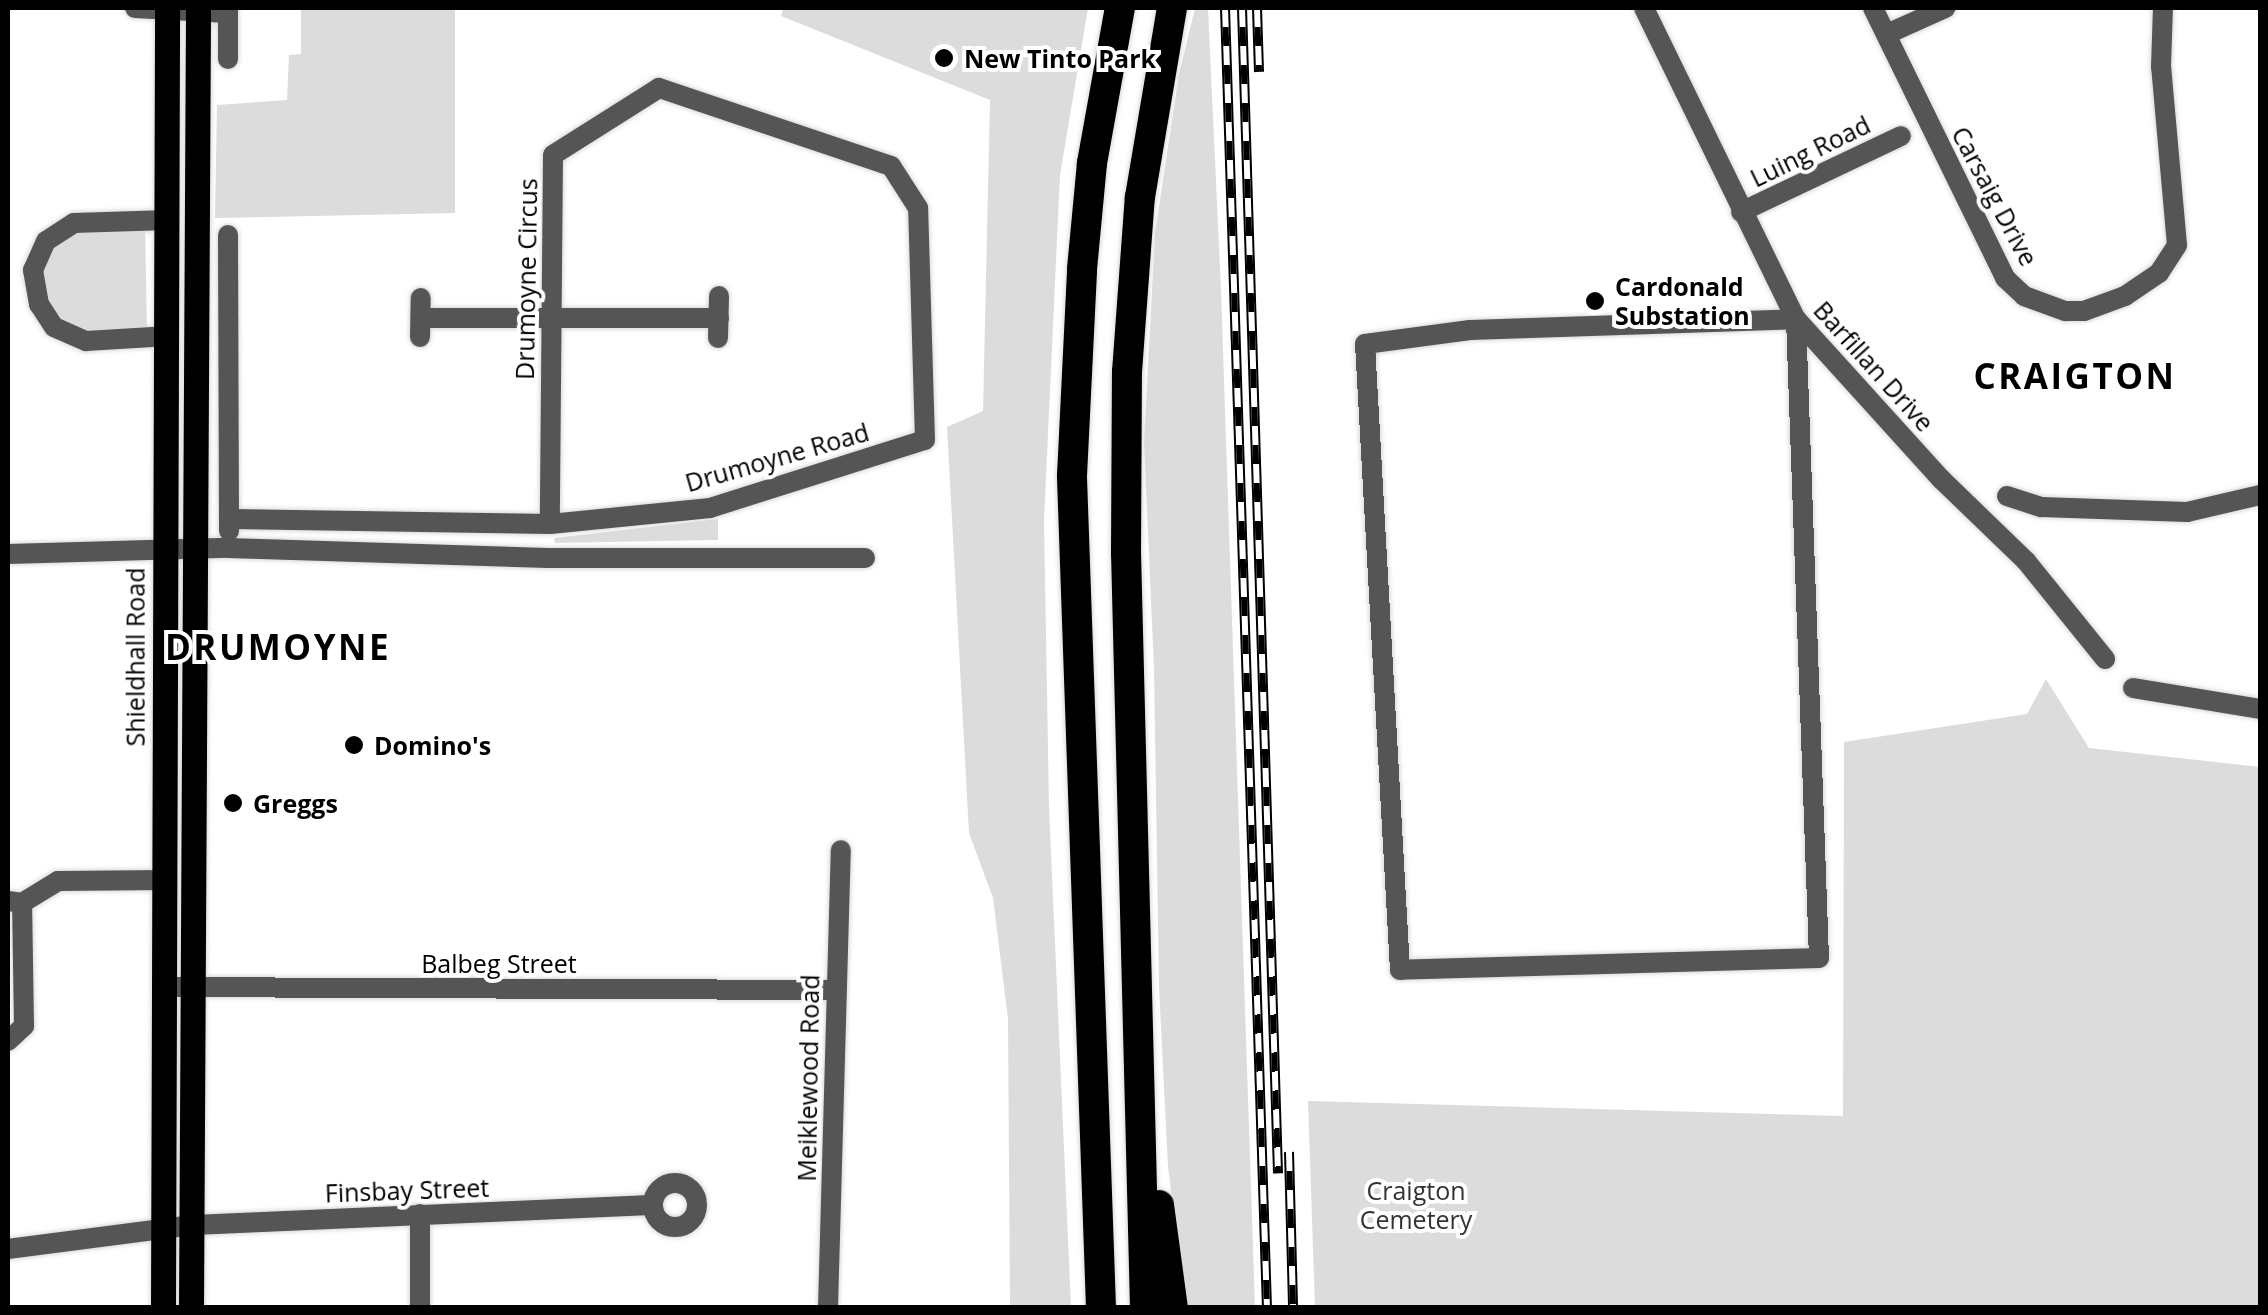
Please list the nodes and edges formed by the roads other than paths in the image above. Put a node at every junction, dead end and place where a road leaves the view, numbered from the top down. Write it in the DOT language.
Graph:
graph roads {
  1 [pos="135,8"];
  2 [pos="1120,8"];
  3 [pos="1172,8"];
  4 [pos="1644,8"];
  5 [pos="1874,8"];
  6 [pos="1945,8"];
  7 [pos="2163,8"];
  8 [pos="167,9"];
  9 [pos="198,10"];
  10 [pos="228,10"];
  11 [pos="1887,34"];
  12 [pos="228,59"];
  13 [pos="1901,136"];
  14 [pos="918,208"];
  15 [pos="1742,212"];
  16 [pos="168,220"];
  17 [pos="228,235"];
  18 [pos="719,296"];
  19 [pos="421,318"];
  20 [pos="1796,318"];
  21 [pos="550,319"];
  22 [pos="169,336"];
  23 [pos="2260,495"];
  24 [pos="2007,496"];
  25 [pos="230,520"];
  26 [pos="550,524"];
  27 [pos="228,548"];
  28 [pos="193,552"];
  29 [pos="166,553"];
  30 [pos="8,554"];
  31 [pos="865,558"];
  32 [pos="2105,659"];
  33 [pos="2133,688"];
  34 [pos="2260,709"];
  35 [pos="841,850"];
  36 [pos="165,880"];
  37 [pos="14,902"];
  38 [pos="193,986"];
  39 [pos="164,987"];
  40 [pos="834,990"];
  41 [pos="8,1041"];
  42 [pos="1142,1063"];
  43 [pos="653,1205"];
  44 [pos="420,1214"];
  45 [pos="192,1225"];
  46 [pos="164,1230"];
  47 [pos="8,1249"];
  48 [pos="164,1308"];
  49 [pos="192,1308"];
  50 [pos="420,1308"];
  51 [pos="828,1308"];
  52 [pos="1101,1308"];
  53 [pos="1144,1308"];
  54 [pos="1173,1308"];
  1 -- 8 [label="street"];
  2 -- 52 [label="highway"];
  3 -- 42 [label="highway"];
  4 -- 15 [label="street, Barfillan Drive"];
  5 -- 11 [label="street, Carsaig Drive"];
  6 -- 11 [label="street"];
  7 -- 11 [label="street, Carsaig Drive"];
  8 -- 9 [label="street"];
  8 -- 16 [label="main road, Shieldhall Road"];
  9 -- 10 [label="street"];
  9 -- 28 [label="main road"];
  10 -- 12 [label="street"];
  13 -- 15 [label="street, Luing Road"];
  14 -- 21 [label="street, Drumoyne Circus"];
  14 -- 26 [label="street, Drumoyne Road"];
  15 -- 20 [label="street, Barfillan Drive"];
  16 -- 22 [label="main road, Shieldhall Road"];
  16 -- 22 [label="street"];
  17 -- 25 [label="street"];
  18 -- 21 [label="street"];
  19 -- 21 [label="street"];
  20 -- 20 [label="street"];
  20 -- 32 [label="street, Barfillan Drive"];
  21 -- 26 [label="street, Drumoyne Circus"];
  22 -- 29 [label="main road, Shieldhall Road"];
  23 -- 24 [label="street"];
  25 -- 26 [label="street, Drumoyne Road"];
  25 -- 27 [label="street"];
  27 -- 28 [label="street"];
  27 -- 31 [label="street"];
  28 -- 29 [label="street"];
  28 -- 38 [label="main road"];
  29 -- 30 [label="street"];
  29 -- 36 [label="main road, Shieldhall Road"];
  33 -- 34 [label="street"];
  35 -- 40 [label="street, Meiklewood Road"];
  36 -- 37 [label="street"];
  36 -- 39 [label="main road, Shieldhall Road"];
  37 -- 41 [label="street"];
  38 -- 39 [label="street, Balbeg Street"];
  38 -- 40 [label="street, Balbeg Street"];
  38 -- 45 [label="main road"];
  39 -- 46 [label="main road, Shieldhall Road"];
  40 -- 51 [label="street, Meiklewood Road"];
  42 -- 53 [label="highway"];
  42 -- 54 [label="highway"];
  43 -- 44 [label="street, Finsbay Street"];
  44 -- 45 [label="street, Finsbay Street"];
  44 -- 50 [label="street"];
  45 -- 46 [label="street, Finsbay Street"];
  45 -- 49 [label="main road"];
  46 -- 47 [label="street, Finsbay Street"];
  46 -- 48 [label="main road, Shieldhall Road"];
}
